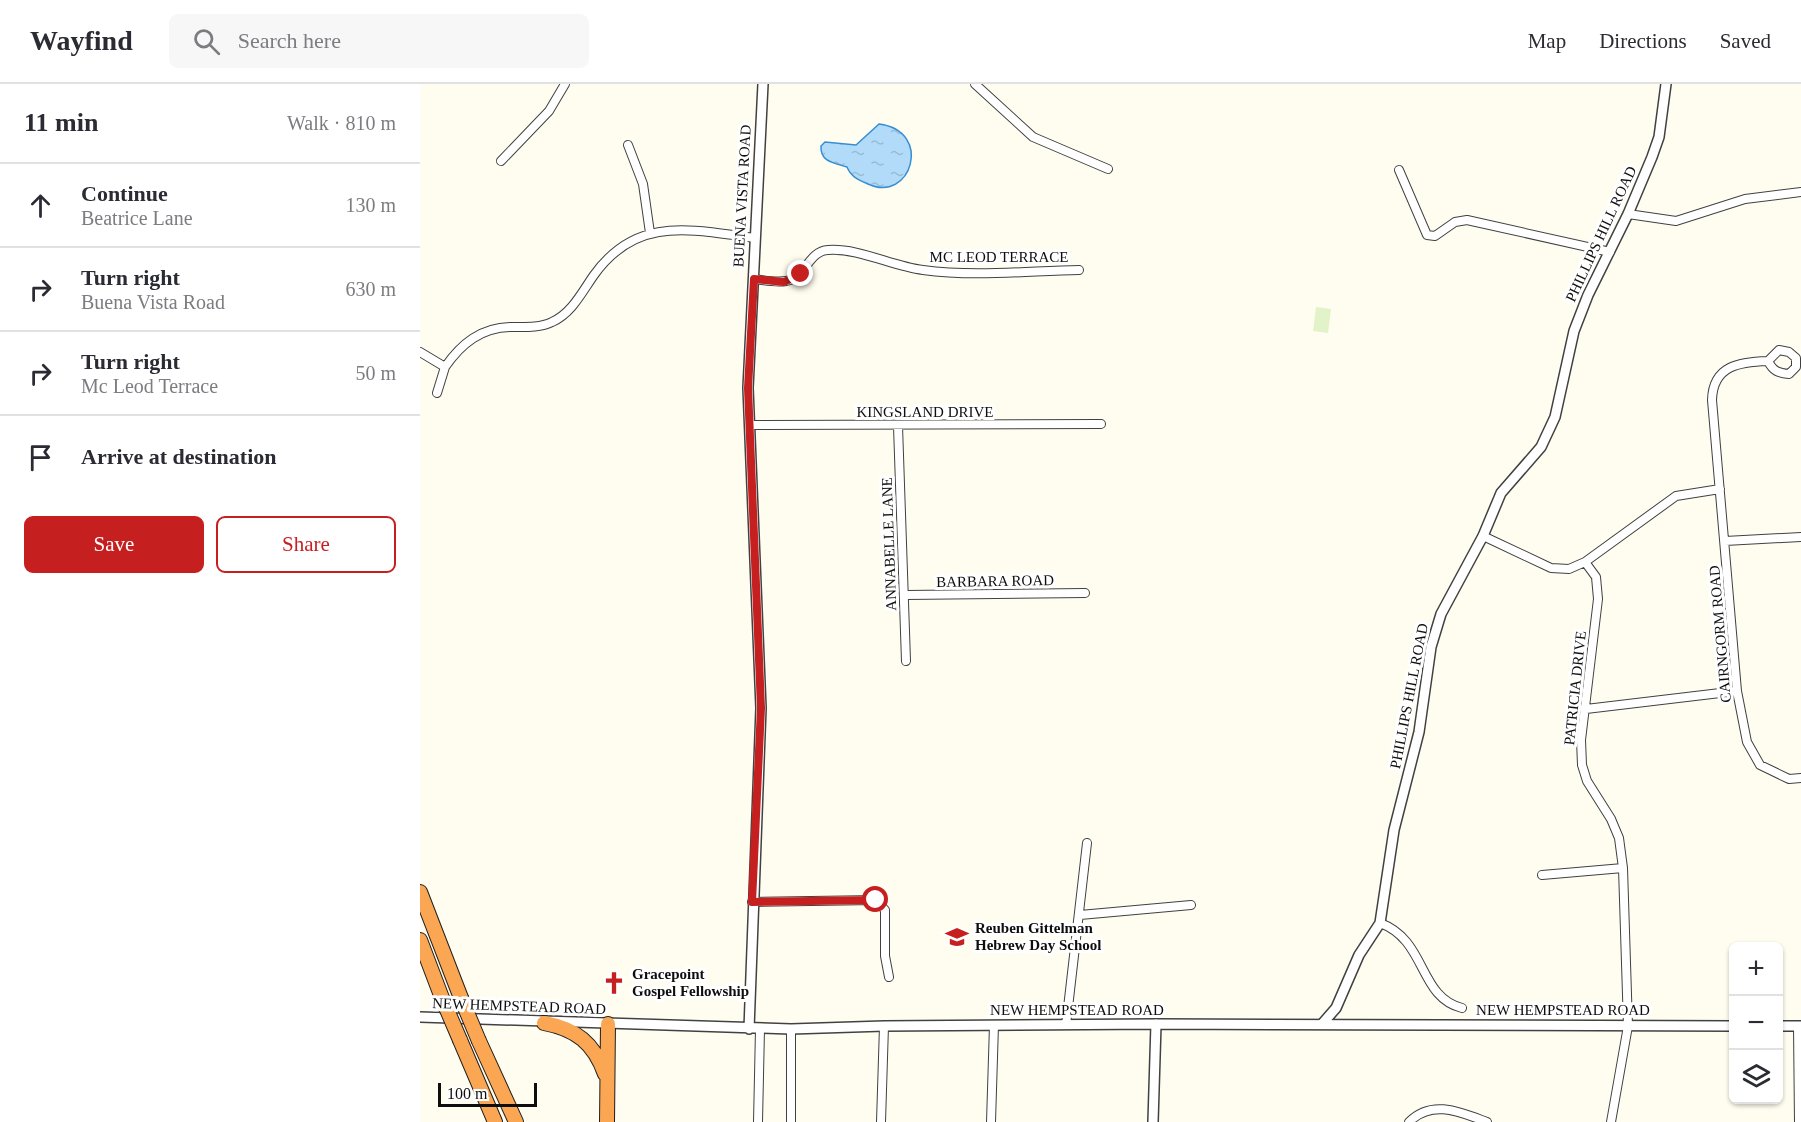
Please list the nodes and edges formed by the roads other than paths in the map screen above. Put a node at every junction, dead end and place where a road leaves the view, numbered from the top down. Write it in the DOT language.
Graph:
graph roads {
  1 [pos="566,84"];
  2 [pos="763,84"];
  3 [pos="975,84"];
  4 [pos="1666,84"];
  5 [pos="628,145"];
  6 [pos="501,161"];
  7 [pos="1108,169"];
  8 [pos="1399,170"];
  9 [pos="1801,192"];
  10 [pos="1628,214"];
  11 [pos="650,233"];
  12 [pos="755,238"];
  13 [pos="1610,252"];
  14 [pos="1079,270"];
  15 [pos="754,279"];
  16 [pos="420,352"];
  17 [pos="1768,361"];
  18 [pos="445,367"];
  19 [pos="437,393"];
  20 [pos="1101,424"];
  21 [pos="749,425"];
  22 [pos="898,426"];
  23 [pos="1720,489"];
  24 [pos="1483,536"];
  25 [pos="1801,537"];
  26 [pos="1725,541"];
  27 [pos="1585,562"];
  28 [pos="1084,593"];
  29 [pos="906,595"];
  30 [pos="906,661"];
  31 [pos="1737,691"];
  32 [pos="1586,709"];
  33 [pos="1801,778"];
  34 [pos="1087,843"];
  35 [pos="1623,868"];
  36 [pos="1542,875"];
  37 [pos="420,892"];
  38 [pos="752,902"];
  39 [pos="1191,905"];
  40 [pos="1080,915"];
  41 [pos="1380,923"];
  42 [pos="420,940"];
  43 [pos="420,945"];
  44 [pos="889,977"];
  45 [pos="435,979"];
  46 [pos="1462,1008"];
  47 [pos="420,1017"];
  48 [pos="544,1023"];
  49 [pos="611,1024"];
  50 [pos="1156,1024"];
  51 [pos="1322,1024"];
  52 [pos="994,1025"];
  53 [pos="1066,1025"];
  54 [pos="884,1026"];
  55 [pos="1628,1026"];
  56 [pos="1729,1026"];
  57 [pos="1783,1026"];
  58 [pos="1799,1026"];
  59 [pos="749,1029"];
  60 [pos="760,1029"];
  61 [pos="791,1029"];
  62 [pos="607,1082"];
  63 [pos="495,1122"];
  64 [pos="517,1122"];
  65 [pos="607,1122"];
  66 [pos="613,1122"];
  67 [pos="758,1122"];
  68 [pos="791,1122"];
  69 [pos="881,1122"];
  70 [pos="992,1122"];
  71 [pos="1153,1122"];
  72 [pos="1409,1122"];
  73 [pos="1487,1122"];
  74 [pos="1611,1122"];
  75 [pos="1799,1122"];
  1 -- 6 [label="street"];
  2 -- 12 [label="street, BUENA VISTA ROAD"];
  3 -- 7 [label="street"];
  4 -- 10 [label="street, PHILLIPS HILL ROAD"];
  5 -- 11 [label="street"];
  8 -- 13 [label="street"];
  9 -- 10 [label="street"];
  10 -- 13 [label="street, PHILLIPS HILL ROAD"];
  11 -- 12 [label="street"];
  11 -- 18 [label="street"];
  12 -- 15 [label="street, BUENA VISTA ROAD"];
  13 -- 24 [label="street, PHILLIPS HILL ROAD"];
  14 -- 15 [label="street, MC LEOD TERRACE"];
  15 -- 21 [label="street, BUENA VISTA ROAD"];
  16 -- 18 [label="street"];
  17 -- 23 [label="street, CAIRNGORM ROAD"];
  18 -- 19 [label="street"];
  20 -- 22 [label="street, KINGSLAND DRIVE"];
  21 -- 22 [label="street, KINGSLAND DRIVE"];
  21 -- 38 [label="street, BUENA VISTA ROAD"];
  22 -- 29 [label="street, ANNABELLE LANE"];
  23 -- 26 [label="street, CAIRNGORM ROAD"];
  23 -- 27 [label="street"];
  24 -- 27 [label="street"];
  24 -- 41 [label="street, PHILLIPS HILL ROAD"];
  25 -- 26 [label="street"];
  26 -- 31 [label="street, CAIRNGORM ROAD"];
  27 -- 32 [label="street, PATRICIA DRIVE"];
  28 -- 29 [label="street, BARBARA ROAD"];
  29 -- 30 [label="street, ANNABELLE LANE"];
  31 -- 32 [label="street"];
  31 -- 33 [label="street, CAIRNGORM ROAD"];
  32 -- 35 [label="street, PATRICIA DRIVE"];
  34 -- 40 [label="street"];
  35 -- 36 [label="street"];
  35 -- 55 [label="street, PATRICIA DRIVE"];
  37 -- 64 [label="highway, bridge"];
  38 -- 44 [label="street"];
  38 -- 59 [label="street, BUENA VISTA ROAD"];
  39 -- 40 [label="street"];
  40 -- 53 [label="street"];
  41 -- 46 [label="street"];
  41 -- 51 [label="street, PHILLIPS HILL ROAD"];
  42 -- 45 [label="highway"];
  43 -- 45 [label="highway"];
  45 -- 63 [label="highway, bridge"];
  47 -- 48 [label="street, NEW HEMPSTEAD ROAD"];
  48 -- 49 [label="street, NEW HEMPSTEAD ROAD"];
  48 -- 62 [label="highway"];
  49 -- 59 [label="street, NEW HEMPSTEAD ROAD"];
  49 -- 62 [label="highway"];
  49 -- 66 [label="highway"];
  50 -- 51 [label="street, NEW HEMPSTEAD ROAD"];
  50 -- 53 [label="street, NEW HEMPSTEAD ROAD"];
  50 -- 71 [label="street"];
  51 -- 55 [label="street, NEW HEMPSTEAD ROAD"];
  52 -- 53 [label="street, NEW HEMPSTEAD ROAD"];
  52 -- 54 [label="street, NEW HEMPSTEAD ROAD"];
  52 -- 70 [label="street"];
  54 -- 61 [label="street, NEW HEMPSTEAD ROAD"];
  54 -- 69 [label="street"];
  55 -- 56 [label="street, NEW HEMPSTEAD ROAD"];
  55 -- 74 [label="street, PATRICIA DRIVE"];
  57 -- 58 [label="street"];
  58 -- 75 [label="street"];
  59 -- 60 [label="street, NEW HEMPSTEAD ROAD"];
  60 -- 61 [label="street, NEW HEMPSTEAD ROAD"];
  60 -- 67 [label="street"];
  61 -- 68 [label="street"];
  62 -- 65 [label="highway"];
  72 -- 73 [label="street"];
}
